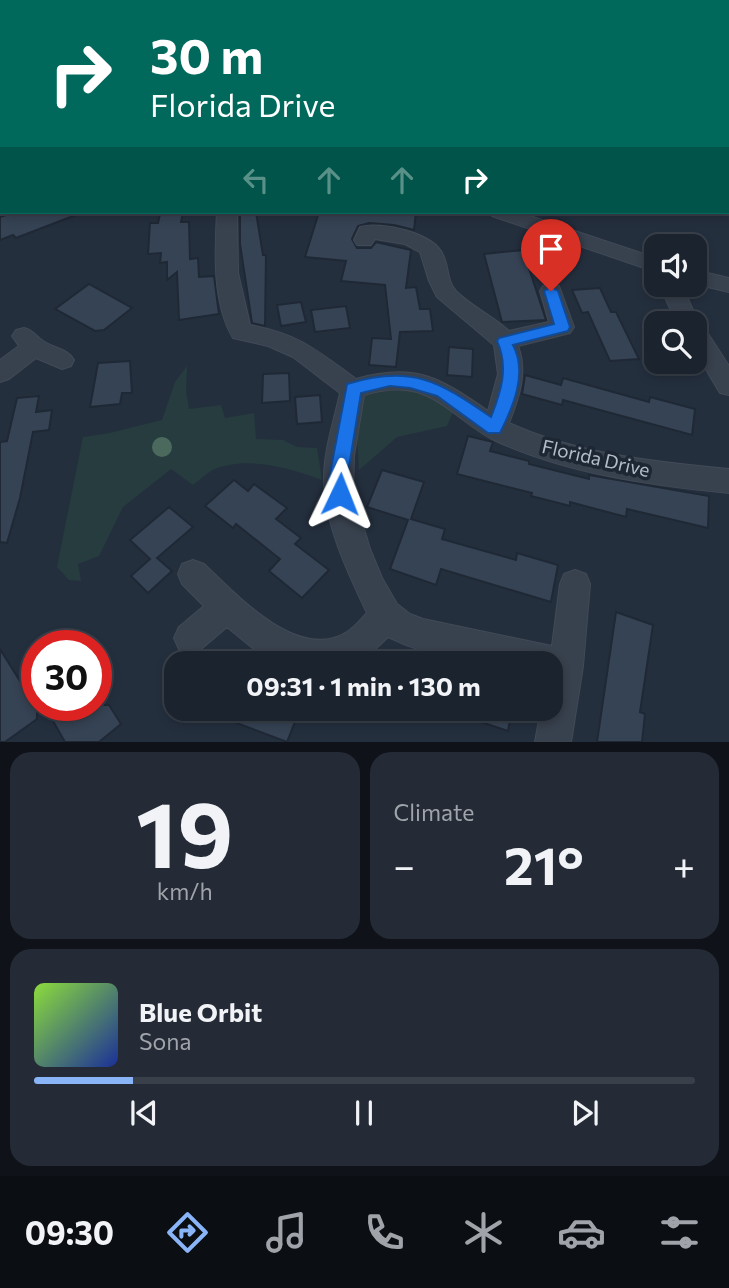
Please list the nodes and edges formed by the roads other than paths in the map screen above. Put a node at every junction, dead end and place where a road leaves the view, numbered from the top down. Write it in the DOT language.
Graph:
graph roads {
  1 [pos="227,214"];
  2 [pos="505,214"];
  3 [pos="366,228"];
  4 [pos="644,261"];
  5 [pos="707,279"];
  6 [pos="729,285"];
  7 [pos="551,291"];
  8 [pos="504,341"];
  9 [pos="707,349"];
  10 [pos="62,360"];
  11 [pos="0,373"];
  12 [pos="725,374"];
  13 [pos="353,388"];
  14 [pos="494,428"];
  15 [pos="729,481"];
  16 [pos="193,574"];
  17 [pos="575,584"];
  18 [pos="228,607"];
  19 [pos="386,615"];
  20 [pos="190,638"];
  21 [pos="566,666"];
  22 [pos="553,742"];
  1 -- 13 [label="street"];
  2 -- 4 [label="street"];
  3 -- 8 [label="street"];
  5 -- 6 [label="street"];
  7 -- 8 [label="street"];
  8 -- 14 [label="street"];
  9 -- 12 [label="street"];
  10 -- 11 [label="street"];
  13 -- 14 [label="street, Florida Drive"];
  13 -- 19 [label="street"];
  14 -- 15 [label="street, Florida Drive"];
  16 -- 18 [label="street"];
  17 -- 21 [label="street"];
  18 -- 19 [label="street"];
  18 -- 20 [label="street"];
  19 -- 21 [label="street"];
  21 -- 22 [label="street"];
}
